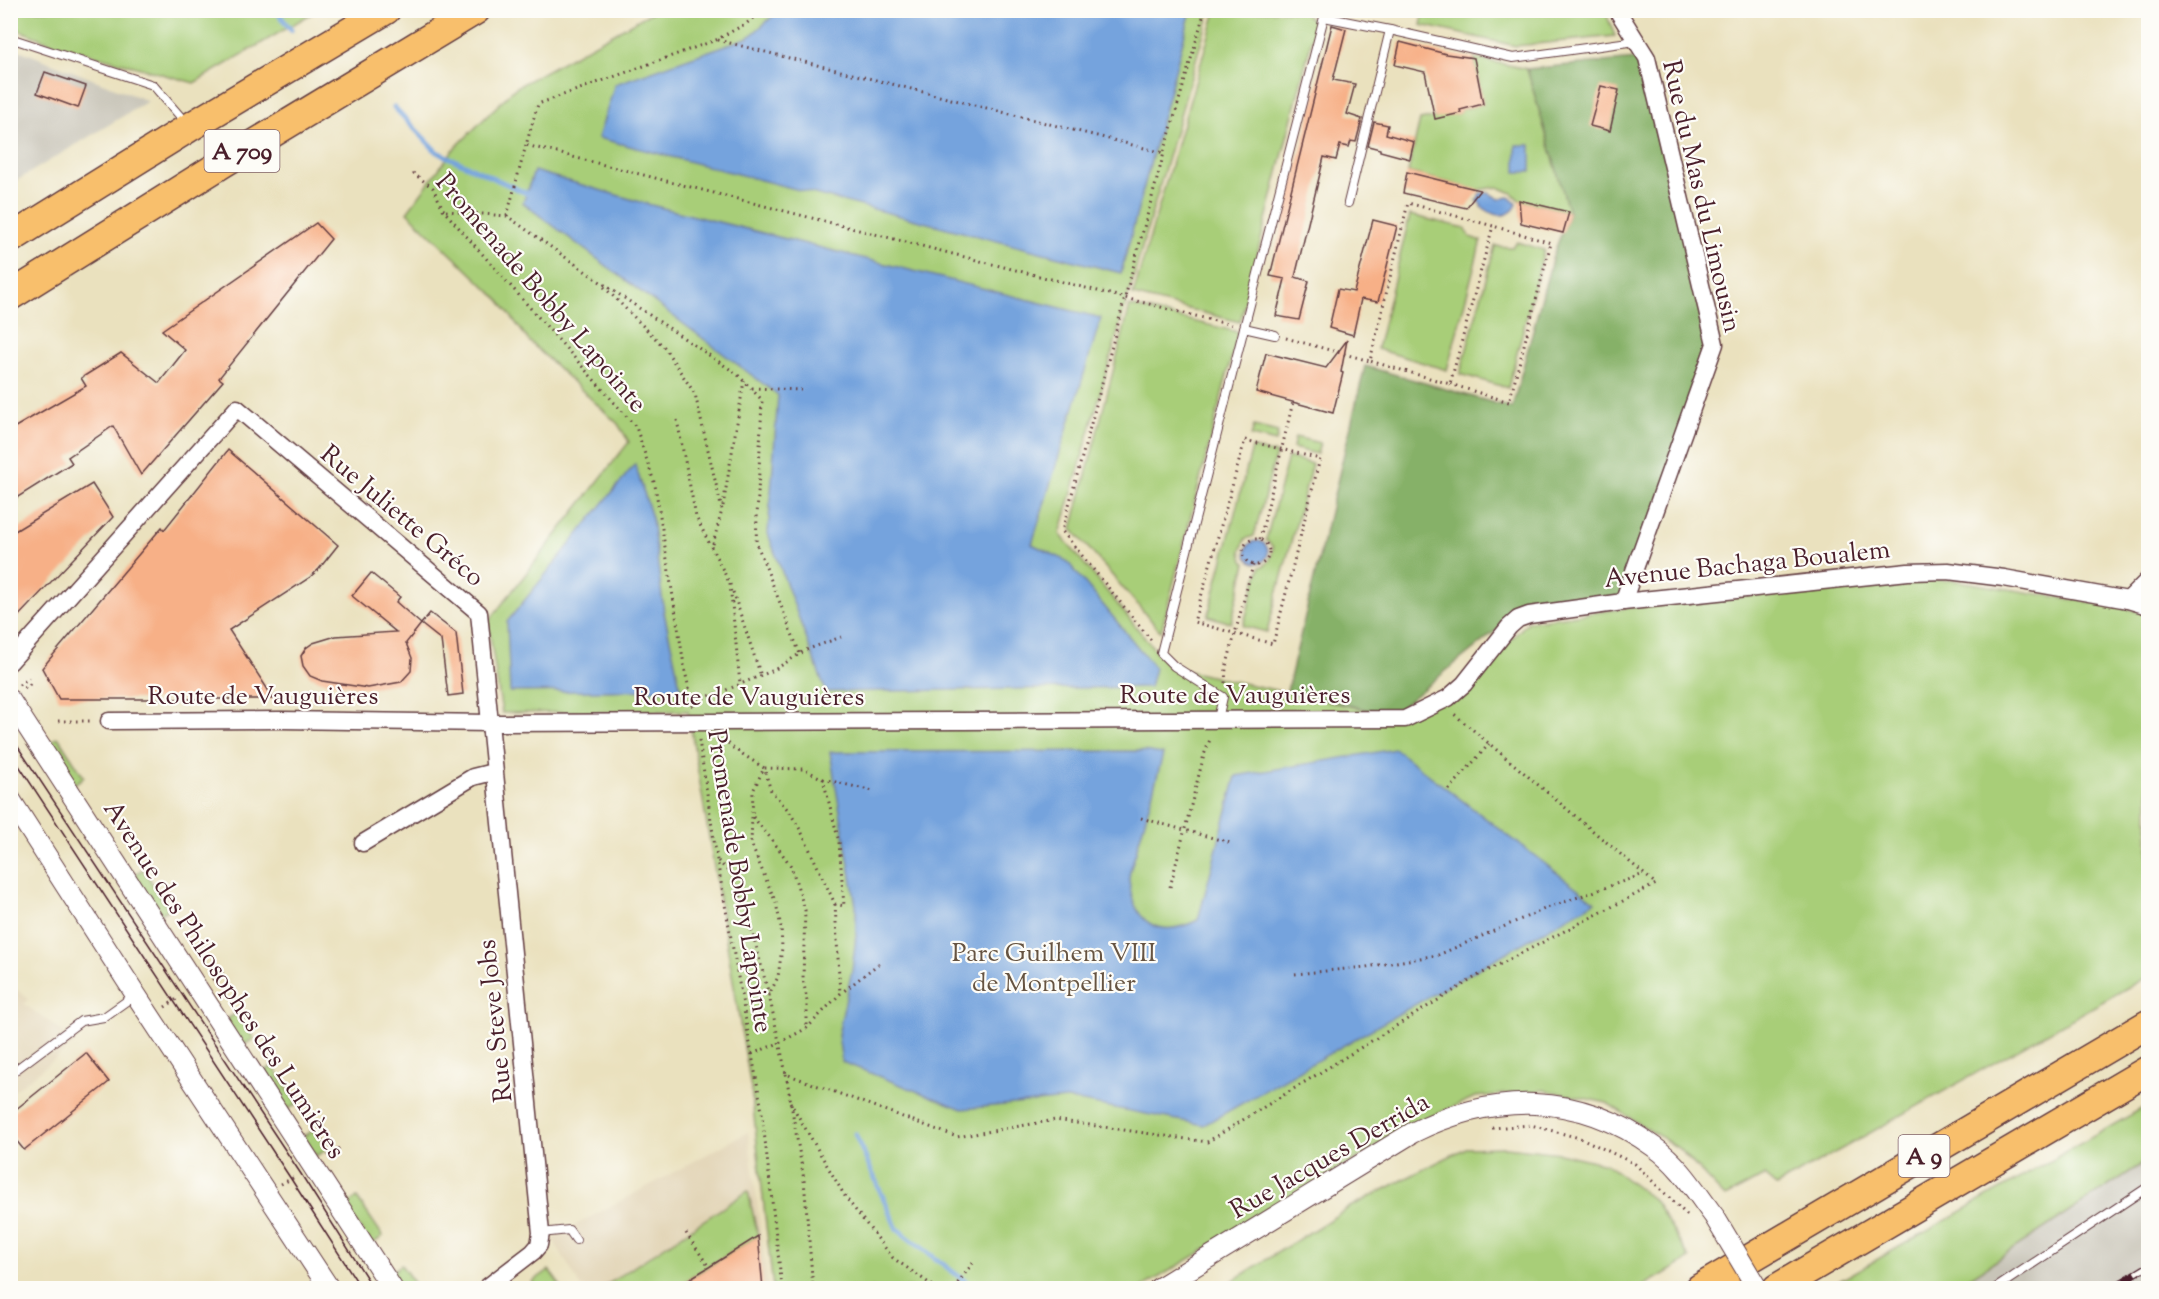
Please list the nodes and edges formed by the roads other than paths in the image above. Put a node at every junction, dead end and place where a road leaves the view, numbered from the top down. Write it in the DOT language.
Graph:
graph roads {
  1 [pos="386,10"];
  2 [pos="476,10"];
  3 [pos="1617,10"];
  4 [pos="1390,30"];
  5 [pos="10,38"];
  6 [pos="1636,41"];
  7 [pos="190,127"];
  8 [pos="1348,203"];
  9 [pos="10,239"];
  10 [pos="10,296"];
  11 [pos="1244,328"];
  12 [pos="1275,335"];
  13 [pos="2148,580"];
  14 [pos="2128,600"];
  15 [pos="1623,602"];
  16 [pos="2148,606"];
  17 [pos="10,662"];
  18 [pos="10,700"];
  19 [pos="1218,719"];
  20 [pos="1389,720"];
  21 [pos="109,721"];
  22 [pos="490,723"];
  23 [pos="493,772"];
  24 [pos="10,799"];
  25 [pos="363,843"];
  26 [pos="136,995"];
  27 [pos="2148,1024"];
  28 [pos="2148,1070"];
  29 [pos="10,1074"];
  30 [pos="2148,1187"];
  31 [pos="541,1233"];
  32 [pos="576,1240"];
  33 [pos="329,1288"];
  34 [pos="392,1288"];
  35 [pos="486,1288"];
  36 [pos="1159,1288"];
  37 [pos="1700,1288"];
  38 [pos="1757,1288"];
  39 [pos="1777,1288"];
  40 [pos="1996,1288"];
  1 -- 7 [label="highway, A 709"];
  2 -- 10 [label="highway, A 709"];
  3 -- 6 [label="street, Rue du Mas du Limousin"];
  4 -- 6 [label="lane"];
  4 -- 8 [label="lane"];
  4 -- 11 [label="lane"];
  5 -- 7 [label="lane"];
  6 -- 15 [label="street, Rue du Mas du Limousin"];
  7 -- 9 [label="highway, A 709"];
  11 -- 12 [label="lane"];
  11 -- 19 [label="lane"];
  13 -- 14 [label="street"];
  14 -- 15 [label="street, Avenue Bachaga Boualem"];
  14 -- 16 [label="street, Avenue Bachaga Boualem"];
  15 -- 20 [label="street, Avenue Bachaga Boualem"];
  17 -- 22 [label="street, Rue Juliette Gréco"];
  18 -- 34 [label="street, Avenue des Philosophes des Lumières"];
  19 -- 20 [label="street, Route de Vauguières"];
  19 -- 22 [label="street, Route de Vauguières"];
  21 -- 22 [label="street, Route de Vauguières"];
  22 -- 23 [label="street, Rue Steve Jobs"];
  23 -- 25 [label="street"];
  23 -- 31 [label="street, Rue Steve Jobs"];
  24 -- 26 [label="street"];
  26 -- 29 [label="lane"];
  26 -- 33 [label="street"];
  27 -- 37 [label="highway, A 9"];
  28 -- 39 [label="highway, A 9"];
  30 -- 40 [label="lane"];
  31 -- 32 [label="lane"];
  31 -- 35 [label="street"];
  36 -- 38 [label="street, Rue Jacques Derrida, bridge"];
}
